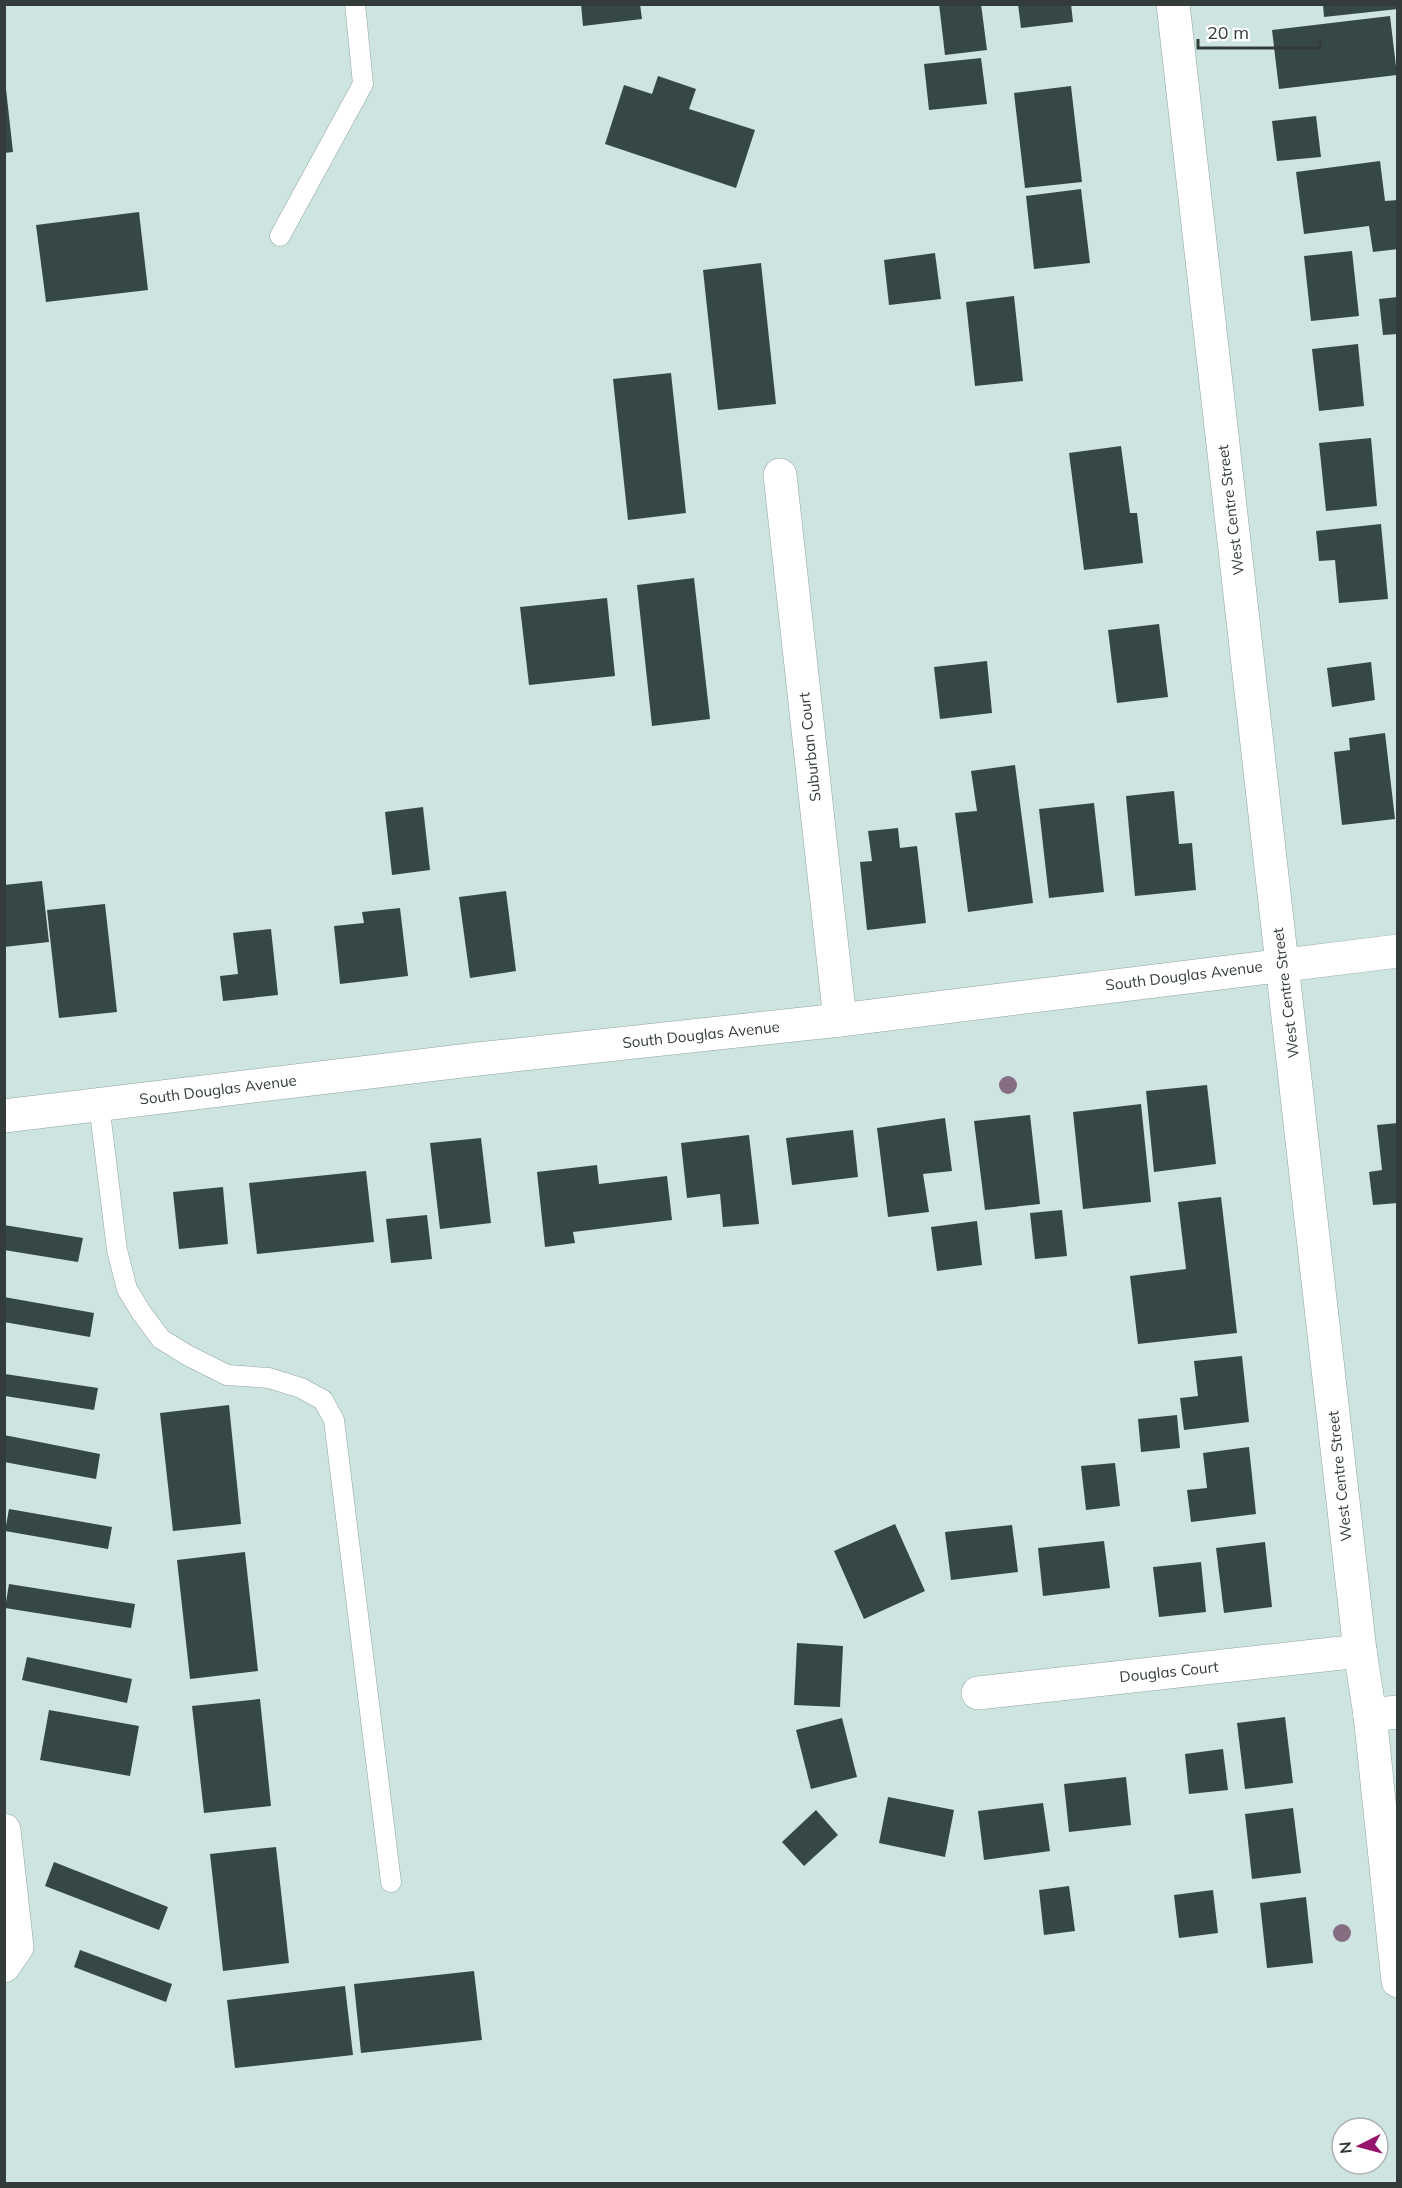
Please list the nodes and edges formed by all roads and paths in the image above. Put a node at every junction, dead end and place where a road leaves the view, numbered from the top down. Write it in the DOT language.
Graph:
graph roads {
  1 [pos="355,4"];
  2 [pos="1173,4"];
  3 [pos="280,236"];
  4 [pos="780,475"];
  5 [pos="1398,951"];
  6 [pos="1283,964"];
  7 [pos="840,1020"];
  8 [pos="99,1104"];
  9 [pos="4,1116"];
  10 [pos="1360,1651"];
  11 [pos="978,1693"];
  12 [pos="1384,1713"];
  13 [pos="4,1830"];
  14 [pos="391,1882"];
  15 [pos="4,1966"];
  16 [pos="1398,1981"];
  1 -- 3 [label="lane"];
  2 -- 6 [label="street, West Centre Street"];
  4 -- 7 [label="street, Suburban Court"];
  5 -- 6 [label="street, South Douglas Avenue"];
  6 -- 7 [label="street, South Douglas Avenue"];
  6 -- 10 [label="street, West Centre Street"];
  7 -- 8 [label="street, South Douglas Avenue"];
  8 -- 9 [label="street, South Douglas Avenue"];
  8 -- 14 [label="lane"];
  10 -- 11 [label="street, Douglas Court"];
  10 -- 12 [label="street, West Centre Street"];
  12 -- 16 [label="street, West Centre Street"];
  13 -- 15 [label="street"];
}
